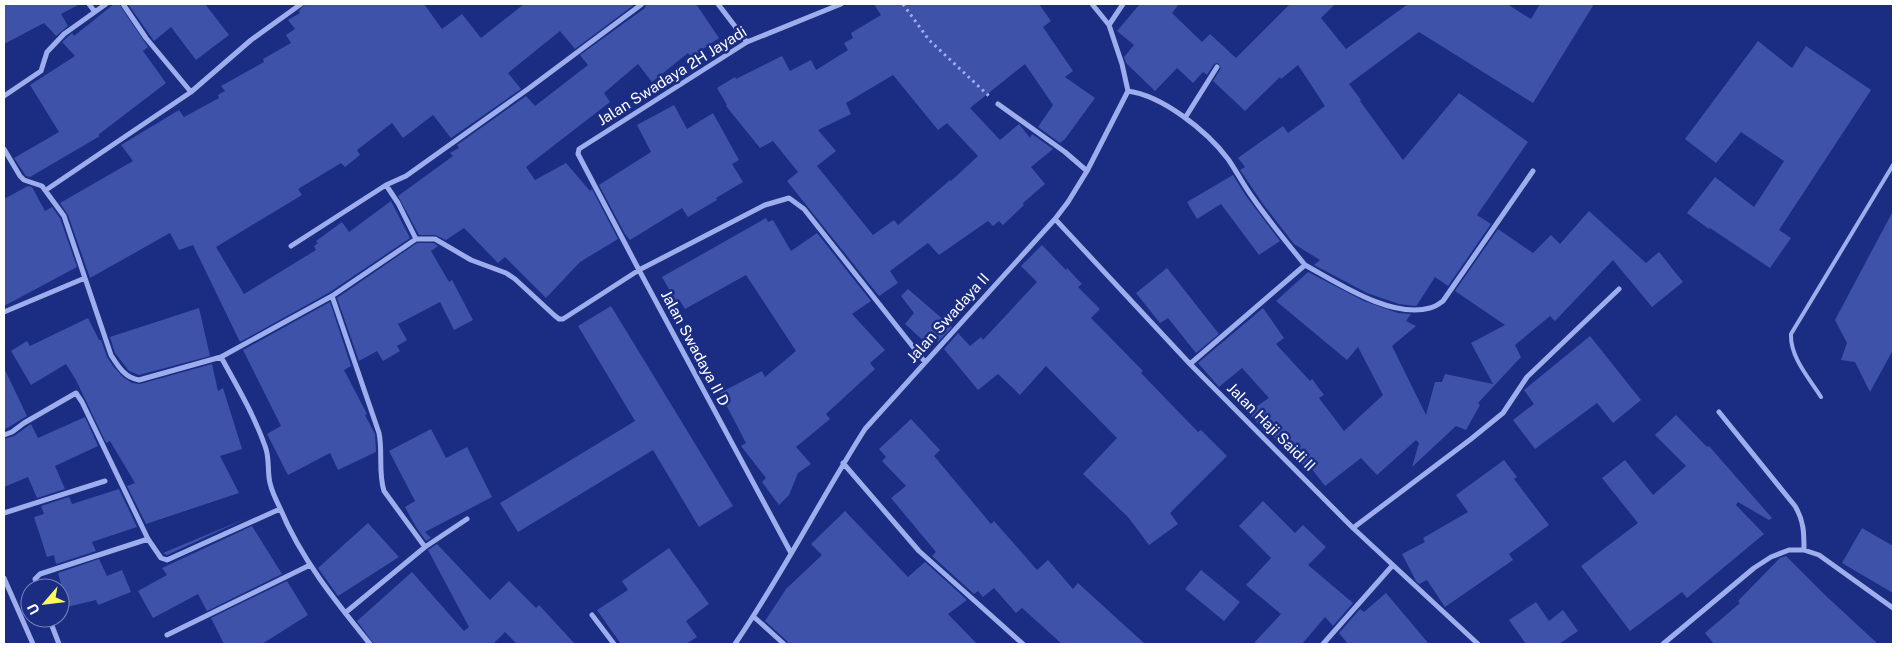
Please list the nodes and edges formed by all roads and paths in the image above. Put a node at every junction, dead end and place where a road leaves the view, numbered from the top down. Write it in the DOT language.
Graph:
graph roads {
  1 [pos="89,4"];
  2 [pos="106,4"];
  3 [pos="123,4"];
  4 [pos="301,4"];
  5 [pos="642,4"];
  6 [pos="718,4"];
  7 [pos="841,4"];
  8 [pos="903,4"];
  9 [pos="1092,4"];
  10 [pos="1123,4"];
  11 [pos="95,12"];
  12 [pos="1109,25"];
  13 [pos="747,42"];
  14 [pos="1217,67"];
  15 [pos="1128,91"];
  16 [pos="191,92"];
  17 [pos="4,96"];
  18 [pos="998,104"];
  19 [pos="1184,118"];
  20 [pos="4,149"];
  21 [pos="578,154"];
  22 [pos="1893,165"];
  23 [pos="1087,171"];
  24 [pos="1533,171"];
  25 [pos="386,185"];
  26 [pos="46,190"];
  27 [pos="1055,219"];
  28 [pos="416,239"];
  29 [pos="291,246"];
  30 [pos="1305,266"];
  31 [pos="639,270"];
  32 [pos="85,278"];
  33 [pos="1619,289"];
  34 [pos="332,296"];
  35 [pos="4,312"];
  36 [pos="221,357"];
  37 [pos="925,362"];
  38 [pos="1190,364"];
  39 [pos="1821,397"];
  40 [pos="1719,412"];
  41 [pos="4,435"];
  42 [pos="843,463"];
  43 [pos="105,481"];
  44 [pos="280,509"];
  45 [pos="4,513"];
  46 [pos="467,519"];
  47 [pos="1353,528"];
  48 [pos="148,539"];
  49 [pos="425,547"];
  50 [pos="1804,550"];
  51 [pos="791,554"];
  52 [pos="310,565"];
  53 [pos="1392,566"];
  54 [pos="4,578"];
  55 [pos="35,578"];
  56 [pos="1893,608"];
  57 [pos="344,613"];
  58 [pos="592,616"];
  59 [pos="754,616"];
  60 [pos="53,628"];
  61 [pos="167,635"];
  62 [pos="33,644"];
  63 [pos="59,644"];
  64 [pos="370,644"];
  65 [pos="614,644"];
  66 [pos="735,644"];
  67 [pos="784,644"];
  68 [pos="1023,644"];
  69 [pos="1323,644"];
  70 [pos="1478,644"];
  71 [pos="1663,644"];
  1 -- 11 [label="street"];
  2 -- 11 [label="street"];
  3 -- 16 [label="street"];
  4 -- 16 [label="street"];
  5 -- 25 [label="street"];
  6 -- 13 [label="street"];
  7 -- 13 [label="street, Jalan Swadaya 2H Jayadi"];
  8 -- 18 [label="path"];
  9 -- 12 [label="street"];
  10 -- 12 [label="street"];
  11 -- 17 [label="street"];
  12 -- 15 [label="street"];
  13 -- 21 [label="street, Jalan Swadaya 2H Jayadi"];
  14 -- 19 [label="street"];
  15 -- 19 [label="street"];
  15 -- 23 [label="street, Jalan Swadaya II"];
  16 -- 26 [label="street"];
  18 -- 23 [label="street"];
  19 -- 30 [label="street"];
  20 -- 26 [label="street"];
  21 -- 31 [label="street, Jalan Swadaya II D"];
  22 -- 39 [label="lane"];
  23 -- 27 [label="street, Jalan Swadaya II"];
  24 -- 30 [label="street"];
  25 -- 28 [label="street"];
  25 -- 29 [label="street"];
  26 -- 32 [label="street"];
  27 -- 37 [label="street, Jalan Swadaya II"];
  27 -- 38 [label="street, Jalan Haji Saidi II"];
  28 -- 31 [label="street"];
  28 -- 34 [label="street"];
  30 -- 38 [label="street"];
  31 -- 37 [label="street"];
  31 -- 51 [label="street, Jalan Swadaya II D"];
  32 -- 35 [label="street"];
  32 -- 36 [label="street"];
  33 -- 47 [label="street"];
  34 -- 36 [label="street"];
  34 -- 49 [label="street"];
  36 -- 44 [label="street"];
  37 -- 42 [label="street, Jalan Swadaya II"];
  38 -- 47 [label="street, Jalan Haji Saidi II"];
  40 -- 50 [label="street"];
  41 -- 48 [label="street"];
  42 -- 51 [label="street, Jalan Swadaya II"];
  42 -- 68 [label="street"];
  43 -- 45 [label="street"];
  44 -- 48 [label="street"];
  44 -- 52 [label="street"];
  46 -- 49 [label="street"];
  47 -- 53 [label="street, Jalan Haji Saidi II"];
  48 -- 55 [label="street"];
  49 -- 57 [label="street"];
  50 -- 56 [label="street"];
  50 -- 71 [label="street"];
  51 -- 59 [label="street, Jalan Swadaya II"];
  52 -- 57 [label="street"];
  52 -- 61 [label="street"];
  53 -- 69 [label="street"];
  53 -- 70 [label="street, Jalan Haji Saidi II"];
  54 -- 62 [label="street"];
  57 -- 64 [label="street"];
  58 -- 65 [label="street"];
  59 -- 66 [label="street, Jalan Swadaya II"];
  59 -- 67 [label="street"];
  60 -- 63 [label="street"];
}
